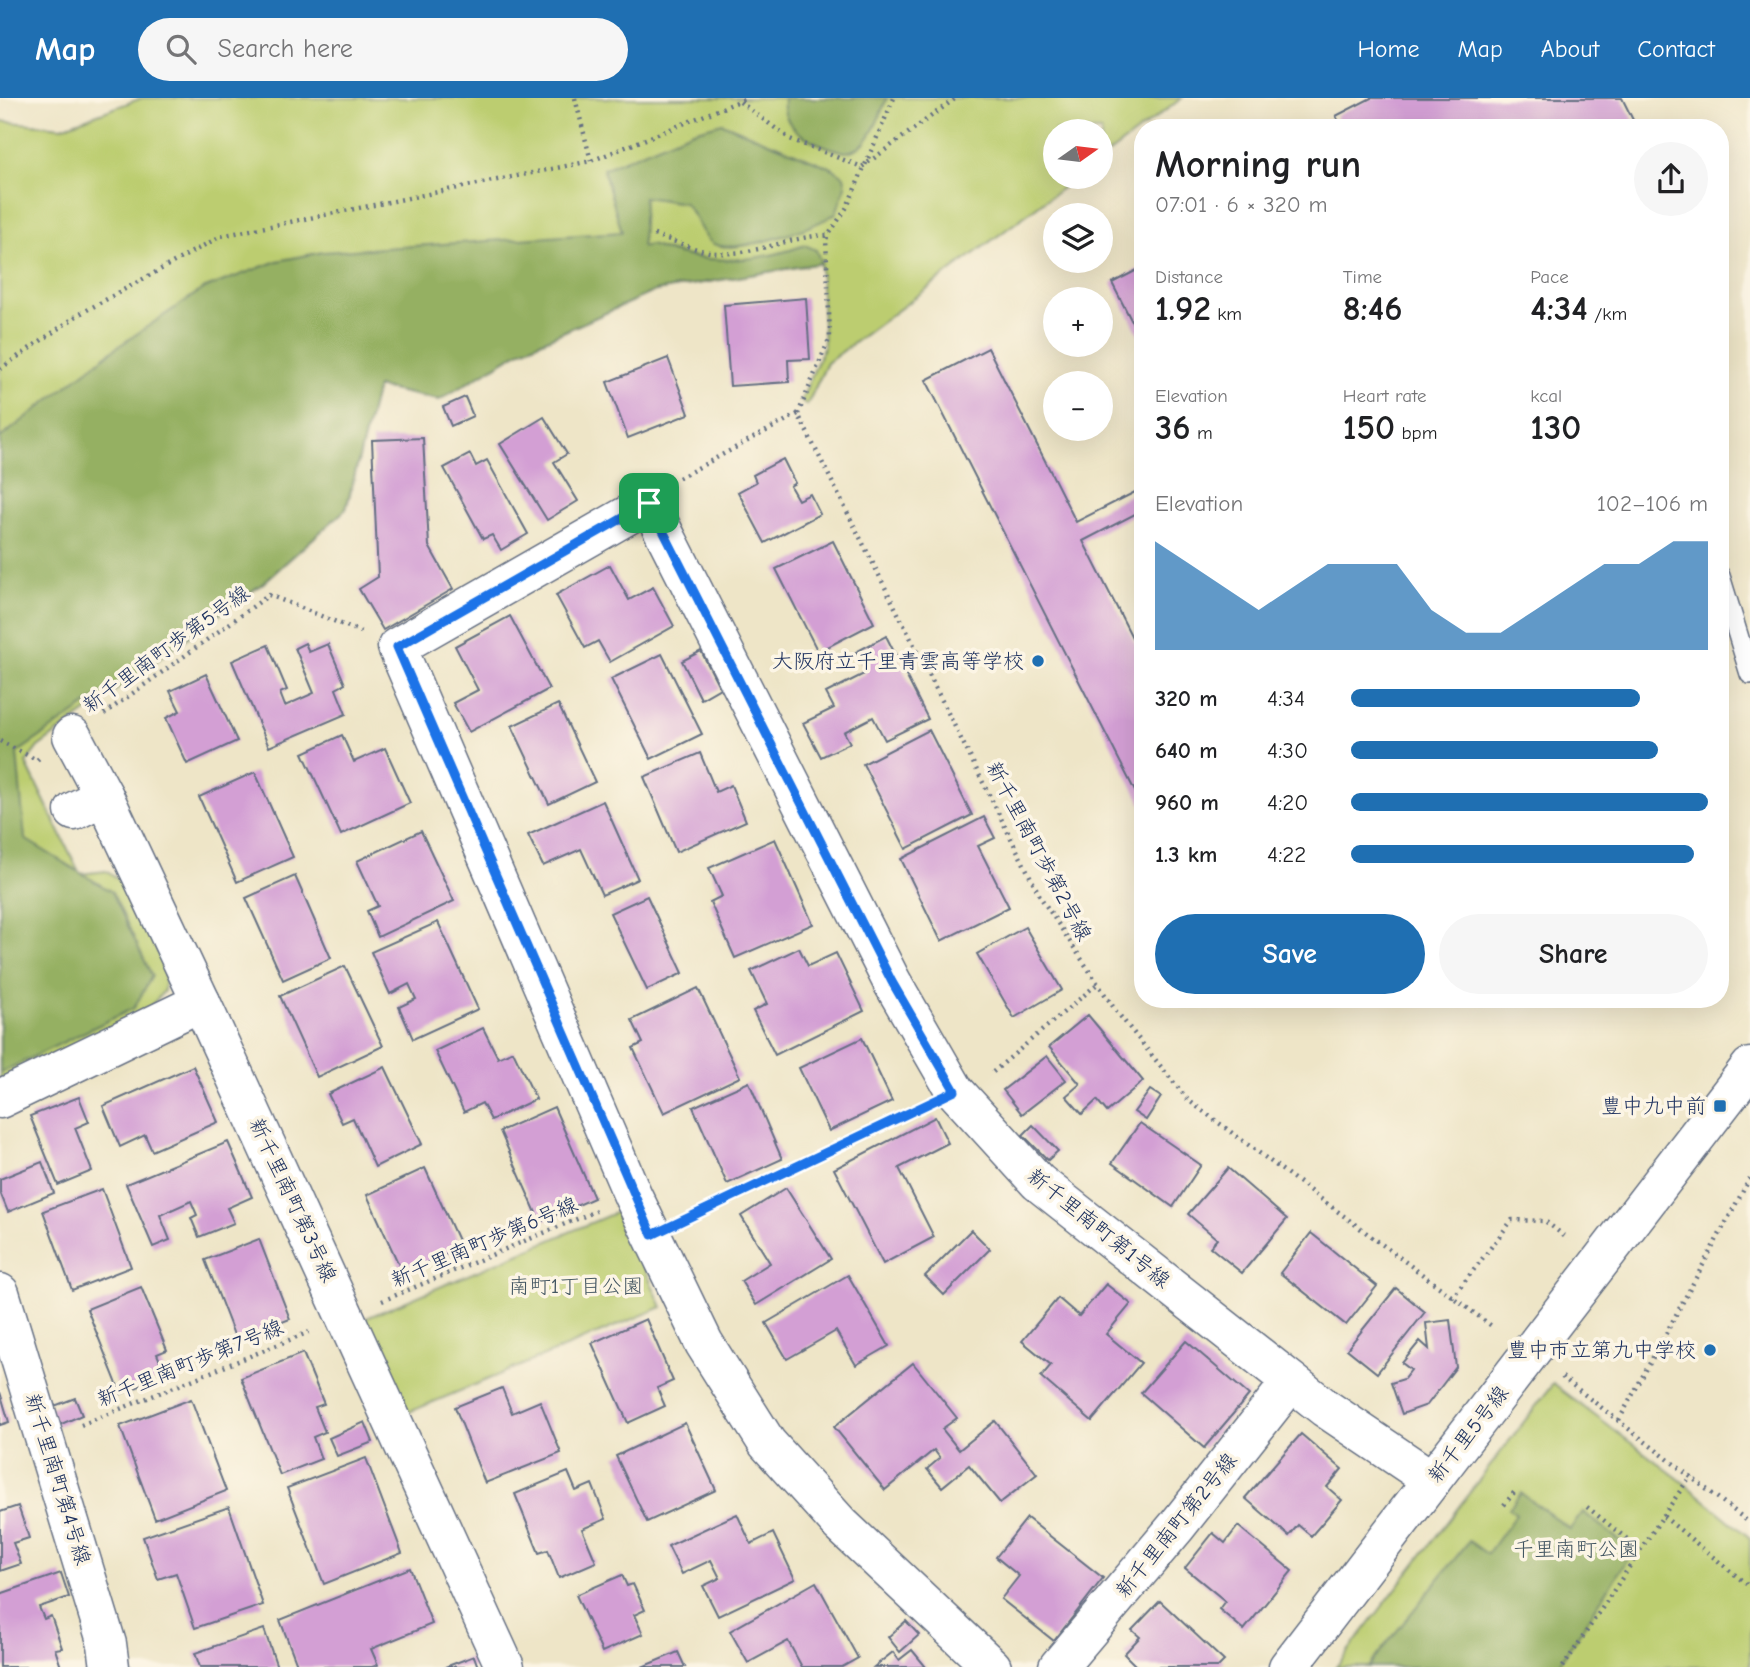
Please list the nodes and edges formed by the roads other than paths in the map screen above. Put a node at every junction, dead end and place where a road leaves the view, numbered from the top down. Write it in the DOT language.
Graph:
graph roads {
  1 [pos="1729,605"];
  2 [pos="1750,674"];
  3 [pos="72,736"];
  4 [pos="201,1002"];
  5 [pos="1750,1067"];
  6 [pos="0,1099"];
  7 [pos="0,1293"];
  8 [pos="1291,1382"];
  9 [pos="1432,1480"];
  10 [pos="110,1667"];
  11 [pos="505,1667"];
  12 [pos="992,1667"];
  13 [pos="1058,1667"];
  14 [pos="1289,1667"];
  1 -- 2 [label="lane"];
  3 -- 4 [label="street, 新千里南町第3号線"];
  4 -- 6 [label="street"];
  4 -- 11 [label="street, 新千里南町第3号線"];
  5 -- 9 [label="street, 新千里5号線"];
  7 -- 10 [label="street, 新千里南町第4号線"];
  8 -- 9 [label="street, 新千里南町第1号線"];
  8 -- 12 [label="street, 新千里南町第1号線"];
  8 -- 13 [label="street, 新千里南町第2号線"];
  9 -- 14 [label="street, 新千里5号線"];
}
